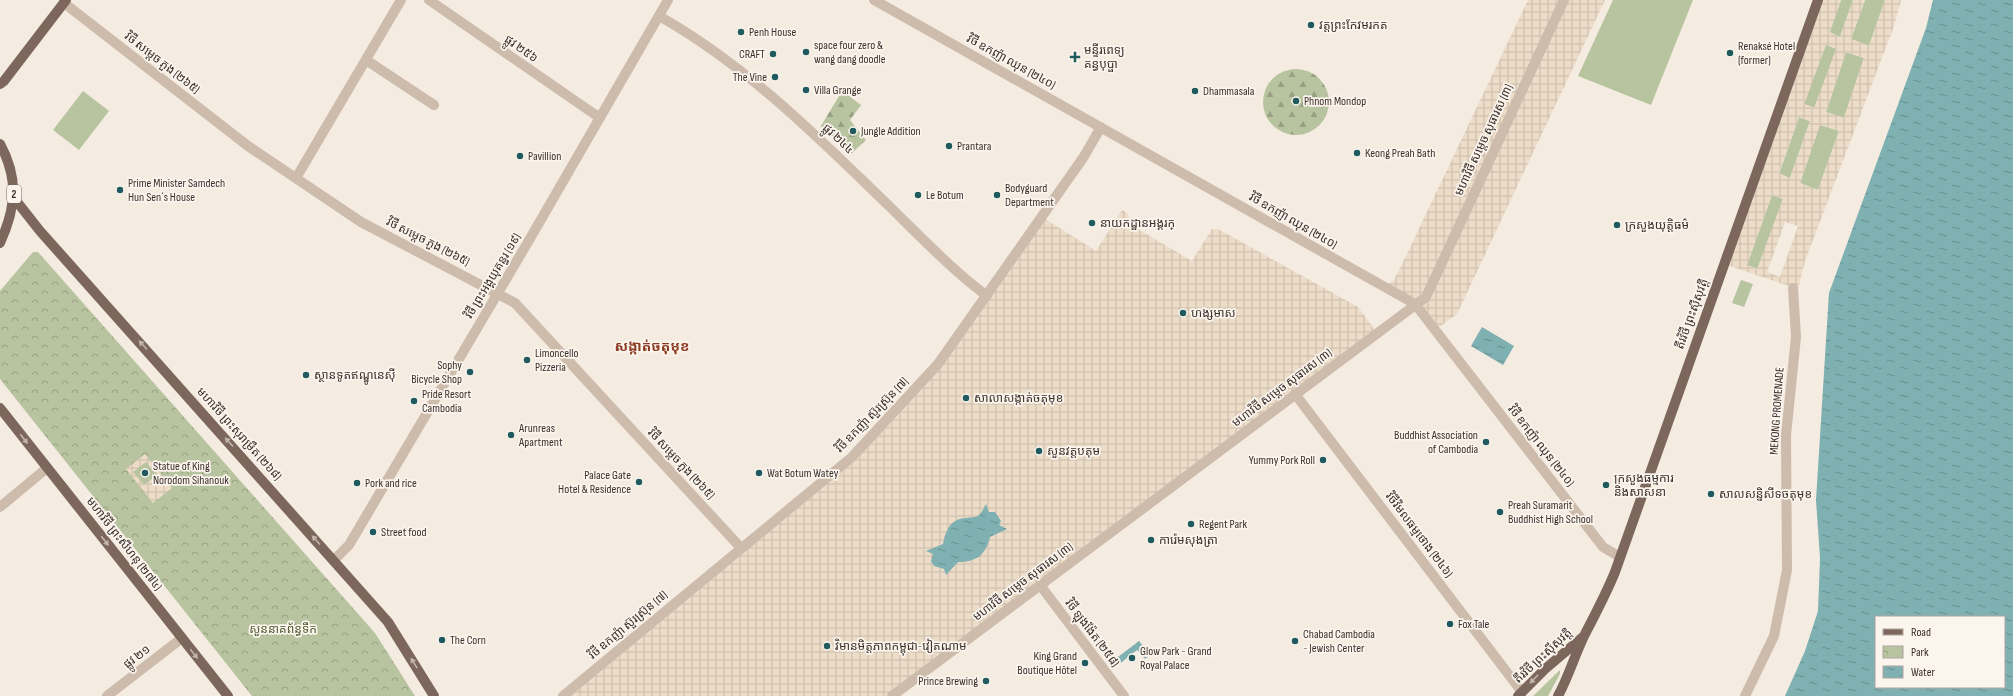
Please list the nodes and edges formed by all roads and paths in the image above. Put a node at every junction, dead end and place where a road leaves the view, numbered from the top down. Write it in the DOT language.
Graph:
graph roads {
  1 [pos="401,0"];
  2 [pos="429,0"];
  3 [pos="668,0"];
  4 [pos="874,0"];
  5 [pos="1564,0"];
  6 [pos="1818,0"];
  7 [pos="65,2"];
  8 [pos="658,16"];
  9 [pos="366,60"];
  10 [pos="2,83"];
  11 [pos="0,94"];
  12 [pos="434,105"];
  13 [pos="600,118"];
  14 [pos="1101,127"];
  15 [pos="0,144"];
  16 [pos="296,178"];
  17 [pos="14,198"];
  18 [pos="0,243"];
  19 [pos="1793,288"];
  20 [pos="497,293"];
  21 [pos="987,296"];
  22 [pos="1415,304"];
  23 [pos="1296,394"];
  24 [pos="0,408"];
  25 [pos="47,468"];
  26 [pos="0,507"];
  27 [pos="741,548"];
  28 [pos="1620,557"];
  29 [pos="334,560"];
  30 [pos="1040,585"];
  31 [pos="1585,634"];
  32 [pos="182,638"];
  33 [pos="1551,663"];
  34 [pos="1568,678"];
  35 [pos="1520,694"];
  36 [pos="108,696"];
  37 [pos="228,696"];
  38 [pos="434,696"];
  39 [pos="563,696"];
  40 [pos="892,696"];
  41 [pos="1124,696"];
  42 [pos="1558,696"];
  43 [pos="1746,696"];
  1 -- 9 [label="street"];
  2 -- 13 [label="street, ផ្លូវ ២៥៦"];
  3 -- 8 [label="street, វិថី ព្រះអង្គយុគន្ធរ (១៩)"];
  4 -- 14 [label="street, វិថី ឧកញ៉ា ឈុន (២៤០)"];
  5 -- 22 [label="street, មហាវិថី សម្តេច សុធារស (៣)"];
  6 -- 28 [label="main road, តីរវិថី ព្រះស៊ីសុវត្តិ"];
  7 -- 10 [label="main road"];
  7 -- 16 [label="street, វិថី សម្តេច ភួង (២៦៥)"];
  8 -- 13 [label="street, វិថី ព្រះអង្គយុគន្ធរ (១៩)"];
  8 -- 21 [label="street, ផ្លូវ ២៤៤"];
  9 -- 12 [label="street"];
  9 -- 16 [label="street"];
  10 -- 11 [label="main road"];
  13 -- 20 [label="street, វិថី ព្រះអង្គយុគន្ធរ (១៩)"];
  14 -- 21 [label="street, វិថី ឧកញ៉ា ស៊ួរស៊្រុន (៧)"];
  14 -- 22 [label="street, វិថី ឧកញ៉ា ឈុន (២៤០)"];
  15 -- 17 [label="main road, 2"];
  16 -- 20 [label="street, វិថី សម្តេច ភួង (២៦៥)"];
  17 -- 18 [label="main road, 2"];
  29 -- 17 [label="main road, មហាវិថី ព្រះសុរាម្រឹត (២៦៨), one-way"];
  19 -- 43 [label="street, MEKONG PROMENADE"];
  20 -- 27 [label="street, វិថី សម្តេច ភួង (២៦៥)"];
  20 -- 29 [label="street, វិថី ព្រះអង្គយុគន្ធរ (១៩)"];
  21 -- 27 [label="street, វិថី ឧកញ៉ា ស៊ួរស៊្រុន (៧)"];
  22 -- 23 [label="street, មហាវិថី សម្តេច សុធារស (៣)"];
  22 -- 28 [label="street, វិថី ឧកញ៉ា ឈុន (២៤០)"];
  23 -- 30 [label="street, មហាវិថី សម្តេច សុធារស (៣)"];
  23 -- 35 [label="street, វិថីវិមលធម្មថោង (២៤៦)"];
  24 -- 25 [label="main road, មហាវិថី ព្រះសីហនុ (២៧៤), one-way"];
  25 -- 26 [label="street"];
  25 -- 32 [label="main road, មហាវិថី ព្រះសីហនុ (២៧៤), one-way"];
  27 -- 39 [label="street, វិថី ឧកញ៉ា ស៊ួរស៊្រុន (៧)"];
  28 -- 31 [label="main road, តីរវិថី ព្រះស៊ីសុវត្តិ"];
  38 -- 29 [label="main road, មហាវិថី ព្រះសុរាម្រឹត (២៦៨), one-way"];
  30 -- 40 [label="street, មហាវិថី សម្តេច សុធារស (៣)"];
  30 -- 41 [label="street, វិថី ឡុងង៉ែត (២៥៨)"];
  31 -- 33 [label="main road, តីរវិថី ព្រះស៊ីសុវត្តិ"];
  31 -- 34 [label="main road, តីរវិថី ព្រះស៊ីសុវត្តិ"];
  32 -- 36 [label="street, ផ្លូវ ២១"];
  32 -- 37 [label="main road, មហាវិថី ព្រះសីហនុ (២៧៤), one-way"];
  33 -- 34 [label="main road"];
  33 -- 35 [label="main road, តីរវិថី ព្រះស៊ីសុវត្តិ, one-way"];
  34 -- 42 [label="main road, តីរវិថី ព្រះស៊ីសុវត្តិ"];
}
